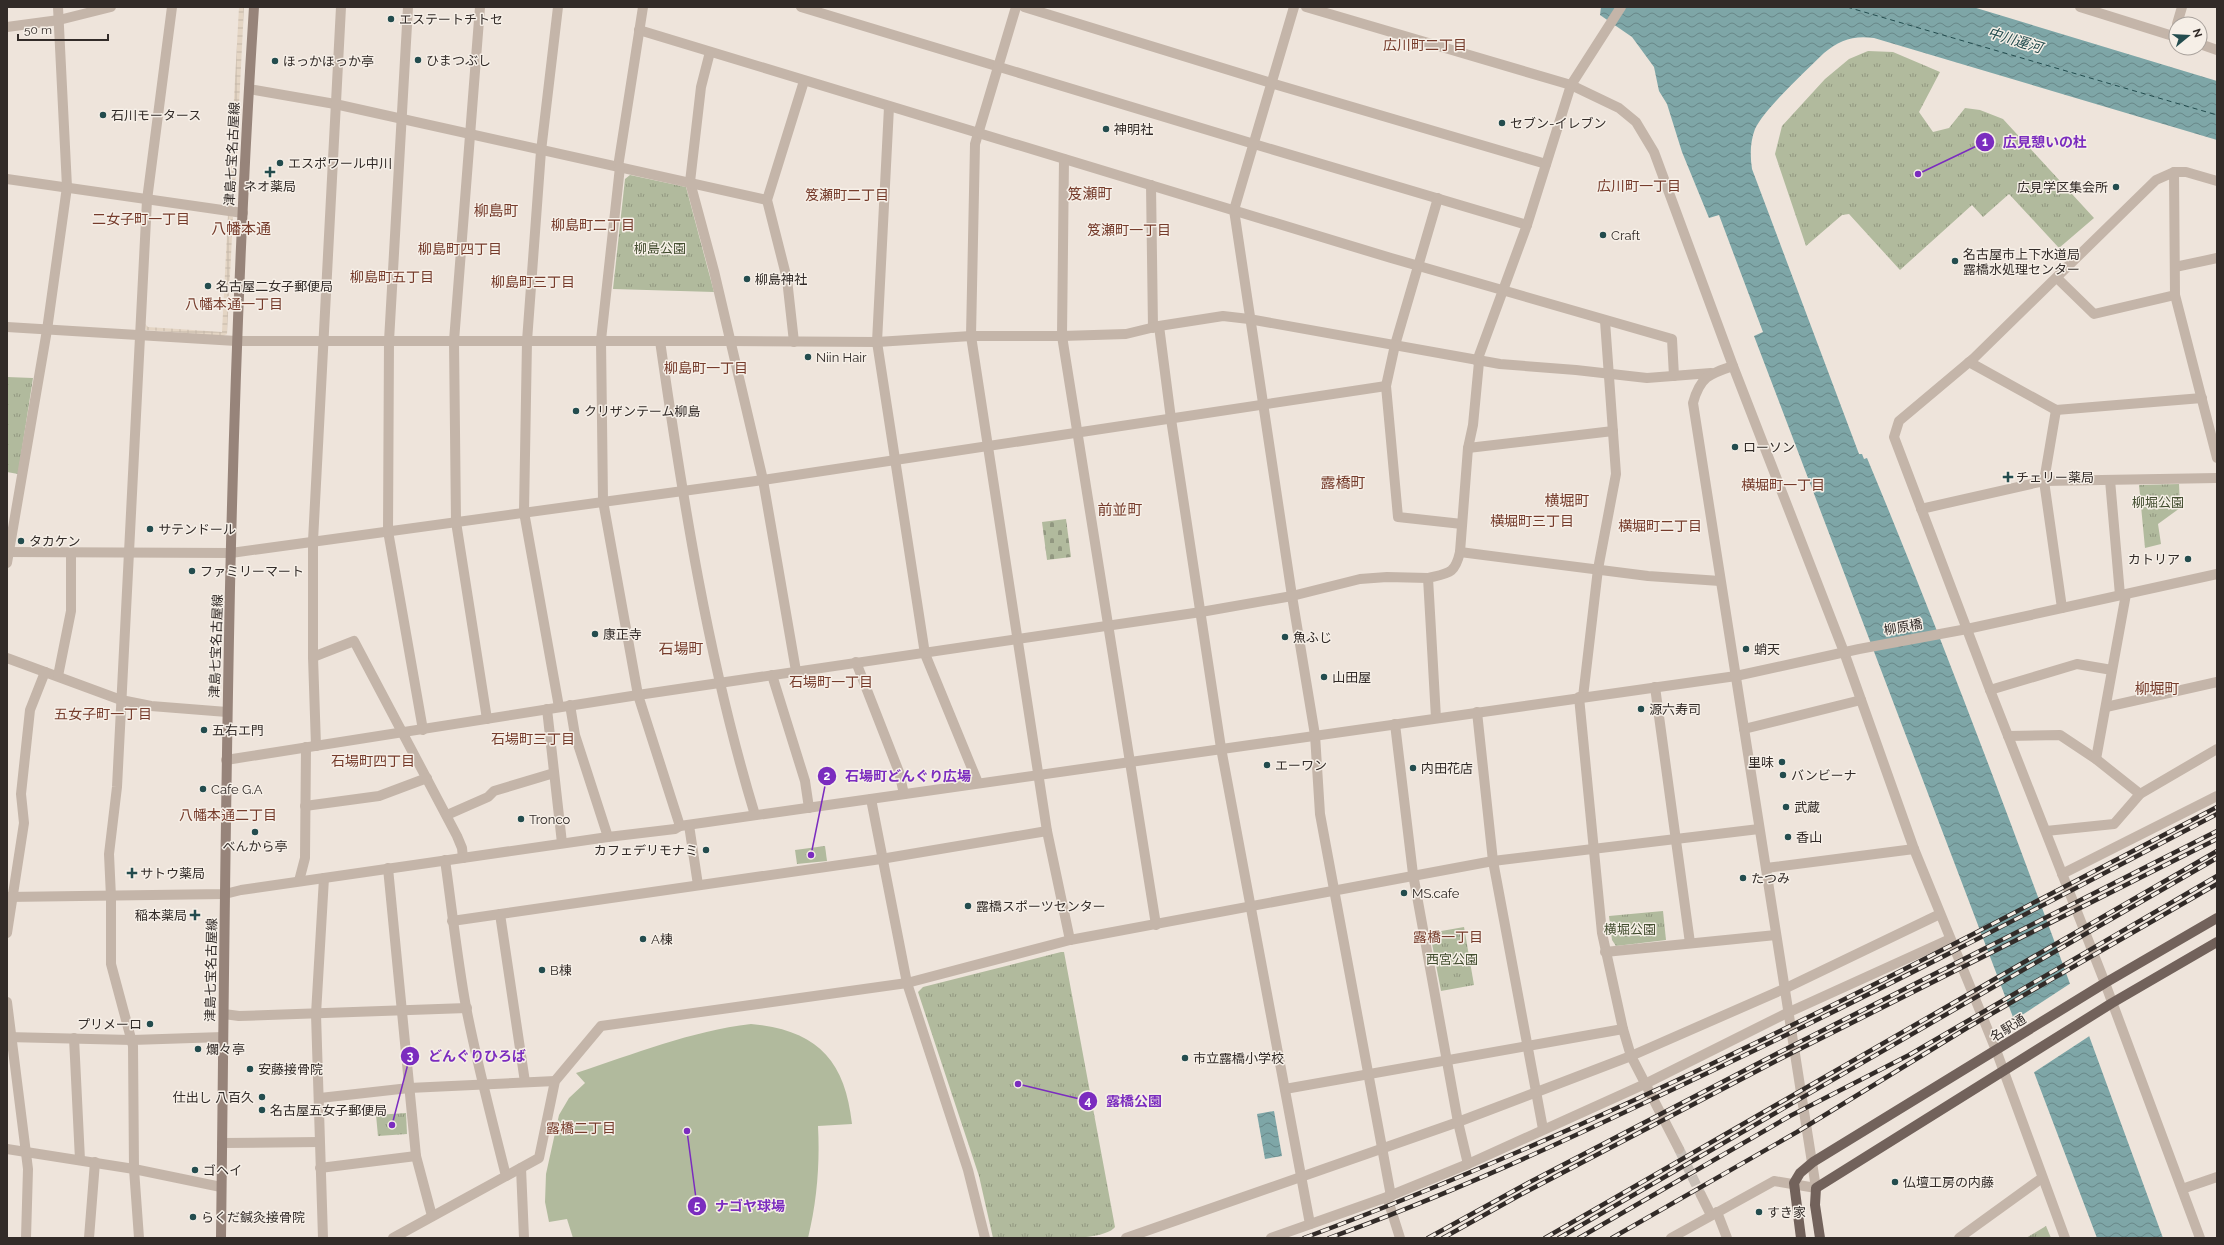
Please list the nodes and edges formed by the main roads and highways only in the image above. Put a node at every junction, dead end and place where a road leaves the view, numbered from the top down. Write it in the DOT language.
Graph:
graph roads {
  1 [pos="254,7"];
  2 [pos="2217,918"];
  3 [pos="2217,942"];
  4 [pos="221,1238"];
  5 [pos="1801,1238"];
  6 [pos="1820,1238"];
  1 -- 4 [label="main road, 津島七宝名古屋線"];
  2 -- 5 [label="main road, 名駅通"];
  3 -- 6 [label="main road"];
}
